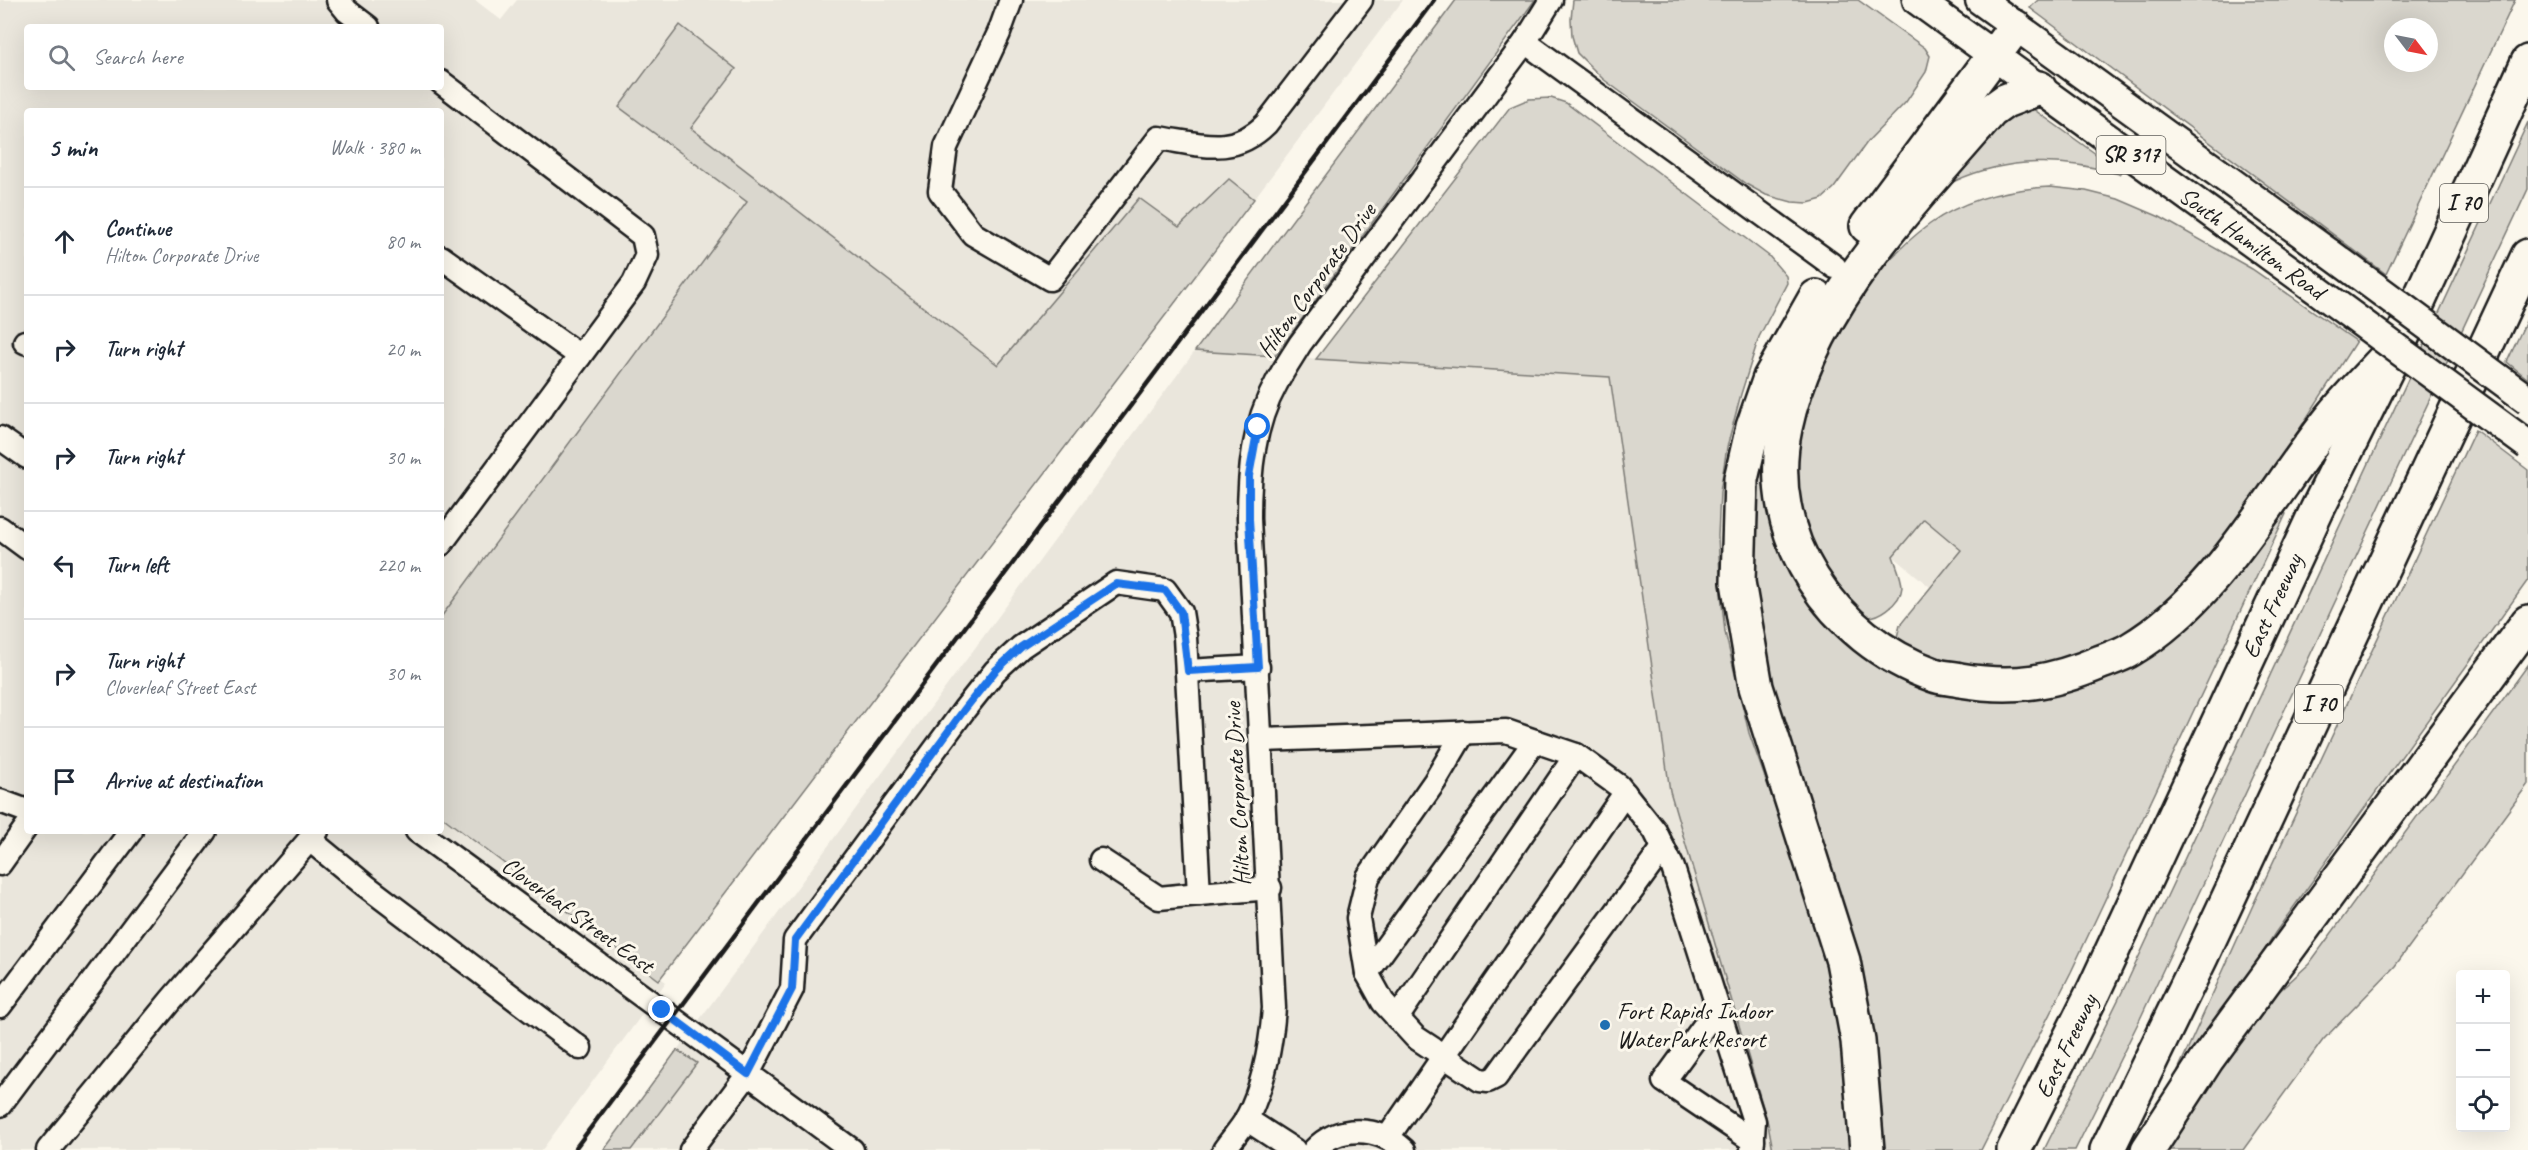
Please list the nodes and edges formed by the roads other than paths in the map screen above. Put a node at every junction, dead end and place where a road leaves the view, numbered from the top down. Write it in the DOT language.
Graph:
graph roads {
  1 [pos="338,0"];
  2 [pos="1011,0"];
  3 [pos="1360,0"];
  4 [pos="1551,0"];
  5 [pos="1917,0"];
  6 [pos="1980,0"];
  7 [pos="364,24"];
  8 [pos="2015,27"];
  9 [pos="1525,42"];
  10 [pos="1993,55"];
  11 [pos="2528,62"];
  12 [pos="444,84"];
  13 [pos="2039,88"];
  14 [pos="2528,256"];
  15 [pos="444,259"];
  16 [pos="1835,267"];
  17 [pos="2399,344"];
  18 [pos="580,356"];
  19 [pos="2528,400"];
  20 [pos="0,438"];
  21 [pos="2528,446"];
  22 [pos="24,455"];
  23 [pos="0,528"];
  24 [pos="444,540"];
  25 [pos="24,546"];
  26 [pos="2528,622"];
  27 [pos="1258,667"];
  28 [pos="1188,671"];
  29 [pos="1464,732"];
  30 [pos="1262,740"];
  31 [pos="1535,741"];
  32 [pos="1576,755"];
  33 [pos="1625,793"];
  34 [pos="0,801"];
  35 [pos="24,810"];
  36 [pos="24,830"];
  37 [pos="129,834"];
  38 [pos="203,834"];
  39 [pos="421,834"];
  40 [pos="313,836"];
  41 [pos="1663,848"];
  42 [pos="1101,860"];
  43 [pos="0,864"];
  44 [pos="1270,888"];
  45 [pos="1199,894"];
  46 [pos="1367,973"];
  47 [pos="0,1006"];
  48 [pos="1718,1007"];
  49 [pos="1397,1018"];
  50 [pos="580,1048"];
  51 [pos="1444,1056"];
  52 [pos="748,1074"];
  53 [pos="0,1105"];
  54 [pos="1246,1119"];
  55 [pos="1396,1144"];
  56 [pos="1752,1145"];
  57 [pos="48,1150"];
  58 [pos="691,1150"];
  59 [pos="852,1150"];
  60 [pos="1224,1150"];
  61 [pos="1294,1150"];
  62 [pos="1314,1150"];
  63 [pos="1868,1150"];
  64 [pos="2014,1150"];
  65 [pos="2107,1150"];
  66 [pos="2148,1150"];
  1 -- 7 [label="street"];
  2 -- 3 [label="street"];
  4 -- 9 [label="street, Hilton Corporate Drive"];
  5 -- 10 [label="main road, South Hamilton Road / SR 317"];
  6 -- 8 [label="main road, South Hamilton Road / SR 317"];
  8 -- 10 [label="highway"];
  8 -- 19 [label="main road, South Hamilton Road / SR 317, bridge"];
  9 -- 16 [label="street"];
  9 -- 27 [label="street, Hilton Corporate Drive"];
  10 -- 13 [label="main road, South Hamilton Road / SR 317"];
  10 -- 16 [label="highway"];
  11 -- 17 [label="highway, East Freeway / I 70"];
  12 -- 18 [label="street"];
  13 -- 17 [label="highway"];
  13 -- 21 [label="main road, South Hamilton Road / SR 317, bridge"];
  14 -- 65 [label="highway, I 70"];
  15 -- 18 [label="street"];
  16 -- 63 [label="highway"];
  17 -- 64 [label="highway, East Freeway / I 70"];
  18 -- 24 [label="street"];
  20 -- 22 [label="street"];
  23 -- 25 [label="street"];
  26 -- 66 [label="highway"];
  27 -- 28 [label="street"];
  27 -- 30 [label="street, Hilton Corporate Drive"];
  28 -- 45 [label="street"];
  28 -- 52 [label="street"];
  29 -- 30 [label="street"];
  29 -- 31 [label="street"];
  29 -- 46 [label="street"];
  30 -- 44 [label="street, Hilton Corporate Drive"];
  31 -- 32 [label="street"];
  31 -- 46 [label="street"];
  32 -- 33 [label="street"];
  32 -- 49 [label="street"];
  33 -- 41 [label="street"];
  33 -- 51 [label="street"];
  34 -- 35 [label="street"];
  36 -- 43 [label="street"];
  37 -- 47 [label="street"];
  38 -- 53 [label="street"];
  39 -- 52 [label="street, Cloverleaf Street East"];
  40 -- 50 [label="street"];
  40 -- 57 [label="street"];
  41 -- 48 [label="street"];
  41 -- 51 [label="street"];
  42 -- 45 [label="street"];
  44 -- 45 [label="street"];
  44 -- 54 [label="street, Hilton Corporate Drive"];
  46 -- 49 [label="street"];
  48 -- 56 [label="street"];
  48 -- 56 [label="street"];
  49 -- 51 [label="street"];
  51 -- 55 [label="street"];
  52 -- 58 [label="street"];
  52 -- 59 [label="street, Cloverleaf Street East"];
  54 -- 60 [label="street, Hilton Corporate Drive"];
  54 -- 61 [label="street"];
  55 -- 62 [label="street"];
}
